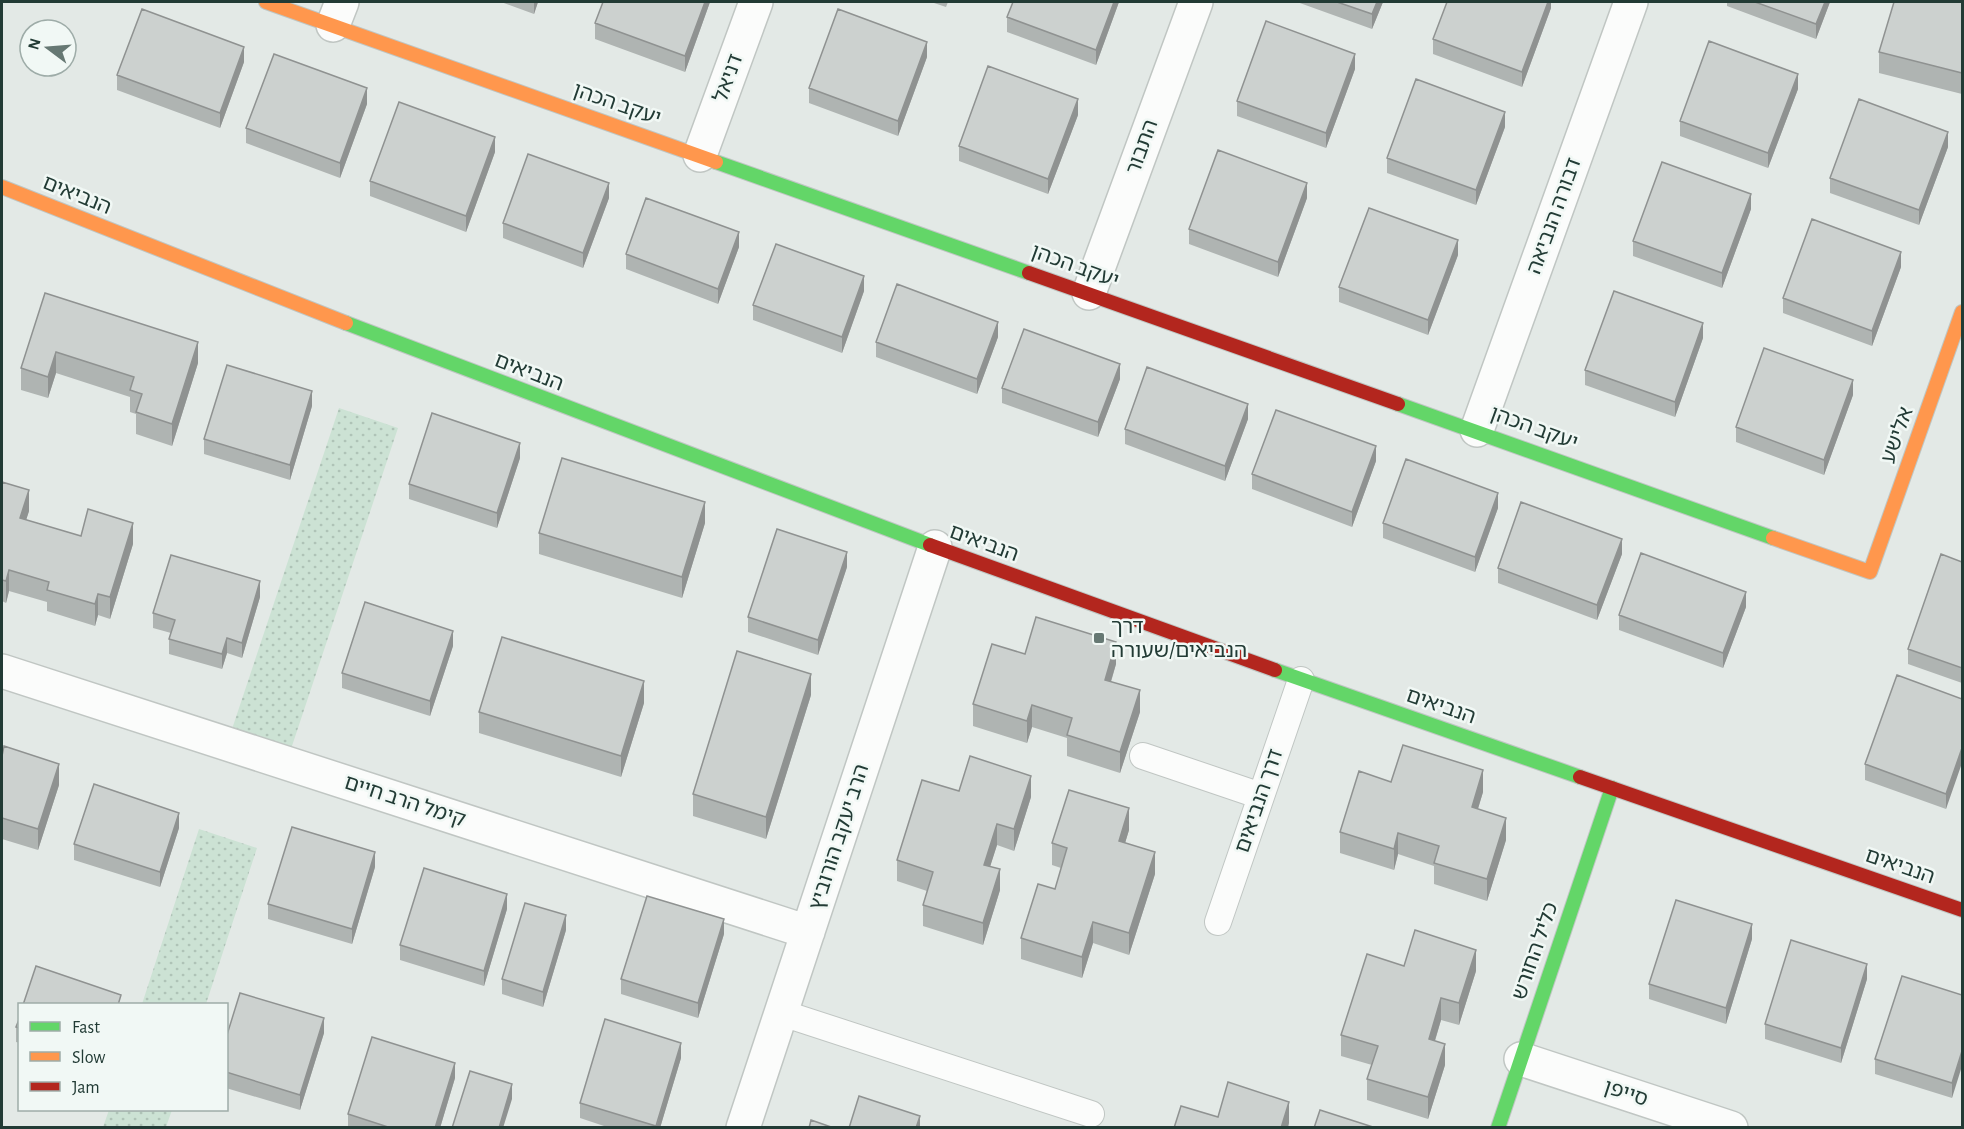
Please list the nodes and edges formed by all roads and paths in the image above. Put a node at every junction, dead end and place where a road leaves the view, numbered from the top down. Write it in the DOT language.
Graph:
graph roads {
  1 [pos="266,2"];
  2 [pos="756,2"];
  3 [pos="1196,2"];
  4 [pos="1631,2"];
  5 [pos="338,13"];
  6 [pos="700,155"];
  7 [pos="2,187"];
  8 [pos="1089,293"];
  9 [pos="1962,312"];
  10 [pos="1477,430"];
  11 [pos="935,548"];
  12 [pos="1870,572"];
  13 [pos="2,671"];
  14 [pos="1300,680"];
  15 [pos="1143,756"];
  16 [pos="1612,788"];
  17 [pos="1261,796"];
  18 [pos="1962,910"];
  19 [pos="1218,922"];
  20 [pos="808,932"];
  21 [pos="782,1013"];
  22 [pos="1521,1059"];
  23 [pos="1091,1114"];
  24 [pos="744,1128"];
  25 [pos="1498,1128"];
  26 [pos="1731,1128"];
  1 -- 5 [label="street, יעקב הכהן"];
  2 -- 6 [label="street, דניאל"];
  3 -- 8 [label="street, התבור"];
  4 -- 10 [label="street, דבורה הנביאה"];
  5 -- 6 [label="street, יעקב הכהן"];
  6 -- 8 [label="street, יעקב הכהן"];
  7 -- 11 [label="street, הנביאים"];
  8 -- 10 [label="street, יעקב הכהן"];
  9 -- 12 [label="street, אלישע"];
  10 -- 12 [label="street, יעקב הכהן"];
  11 -- 14 [label="street, הנביאים"];
  11 -- 20 [label="street, הרב יעקב הורוביץ"];
  13 -- 20 [label="street, קימל הרב חיים"];
  14 -- 16 [label="street, הנביאים"];
  14 -- 17 [label="lane, דרך הנביאים"];
  15 -- 17 [label="lane"];
  16 -- 18 [label="street, הנביאים"];
  16 -- 22 [label="street, כליל החורש"];
  17 -- 19 [label="lane, דרך הנביאים"];
  20 -- 21 [label="street, הרב יעקב הורוביץ"];
  21 -- 23 [label="lane"];
  21 -- 24 [label="street, הרב יעקב הורוביץ"];
  22 -- 25 [label="street, כליל החורש"];
  22 -- 26 [label="street, סייפן"];
}
